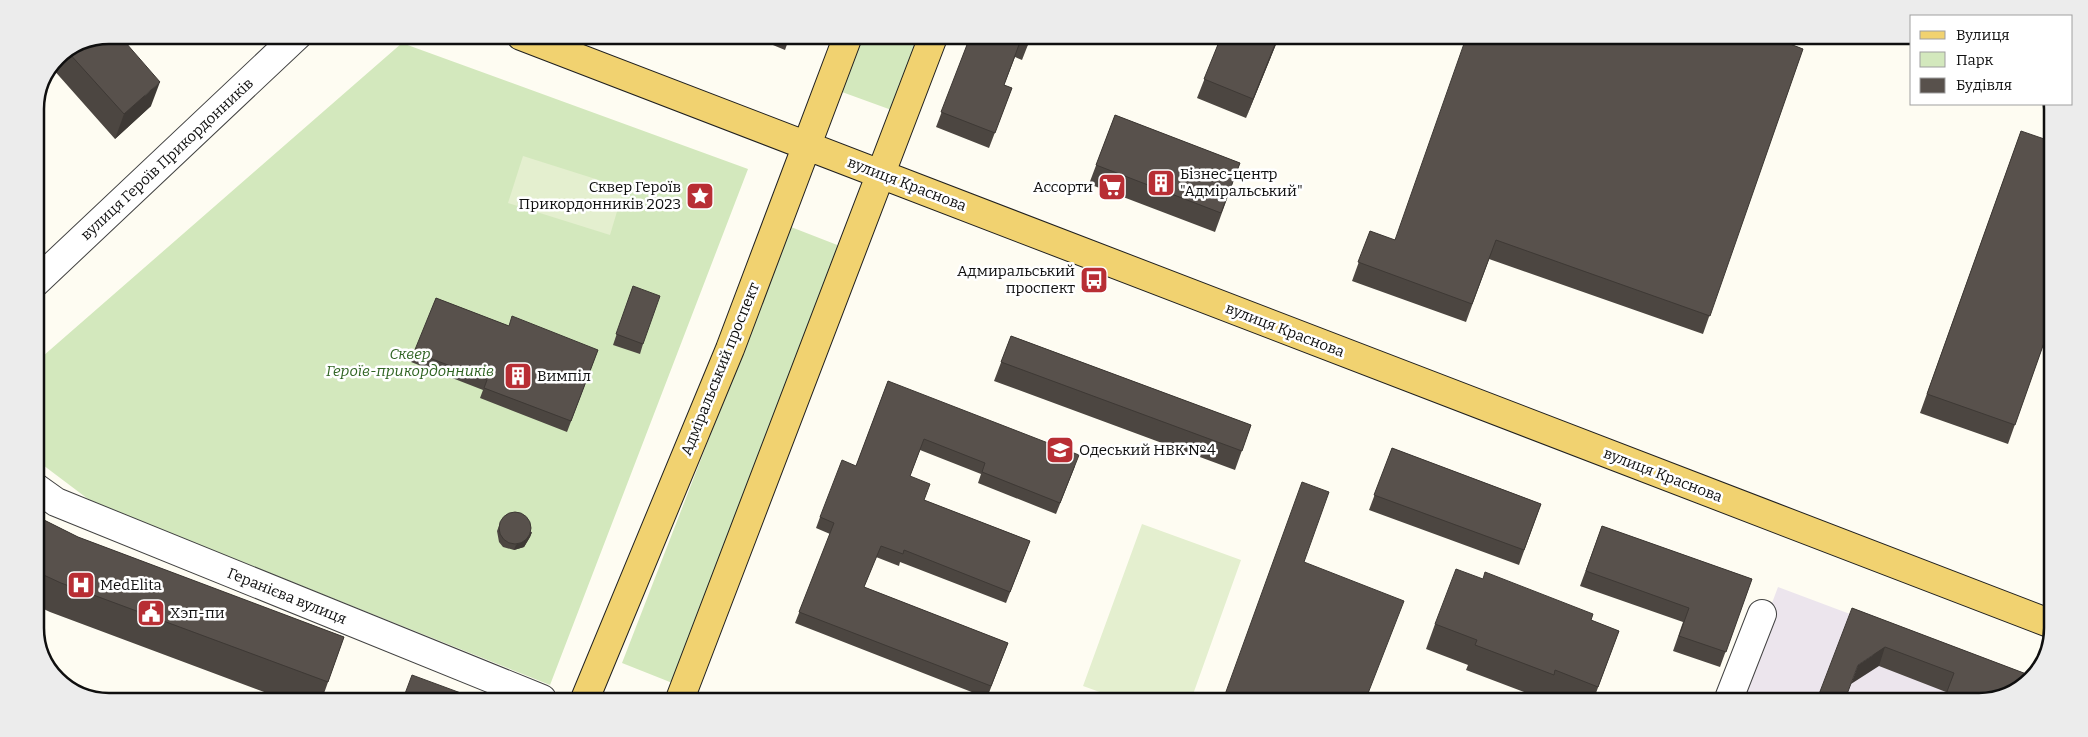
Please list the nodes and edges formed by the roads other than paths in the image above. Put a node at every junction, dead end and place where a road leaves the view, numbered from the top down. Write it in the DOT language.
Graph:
graph roads {
  1 [pos="288,44"];
  2 [pos="543,44"];
  3 [pos="845,44"];
  4 [pos="930,44"];
  5 [pos="807,145"];
  6 [pos="880,174"];
  7 [pos="44,275"];
  8 [pos="44,493"];
  9 [pos="1762,614"];
  10 [pos="2044,621"];
  11 [pos="527,693"];
  12 [pos="587,693"];
  13 [pos="682,693"];
  14 [pos="1731,693"];
  1 -- 7 [label="street, вулиця Героїв Прикордонників"];
  2 -- 5 [label="main road, вулиця Краснова"];
  3 -- 5 [label="main road, Адміральський проспект"];
  4 -- 6 [label="main road"];
  5 -- 6 [label="main road, вулиця Краснова"];
  5 -- 12 [label="main road, Адміральський проспект"];
  6 -- 10 [label="main road, вулиця Краснова"];
  6 -- 13 [label="main road"];
  8 -- 11 [label="street, Геранієва вулиця"];
  9 -- 14 [label="street"];
}
